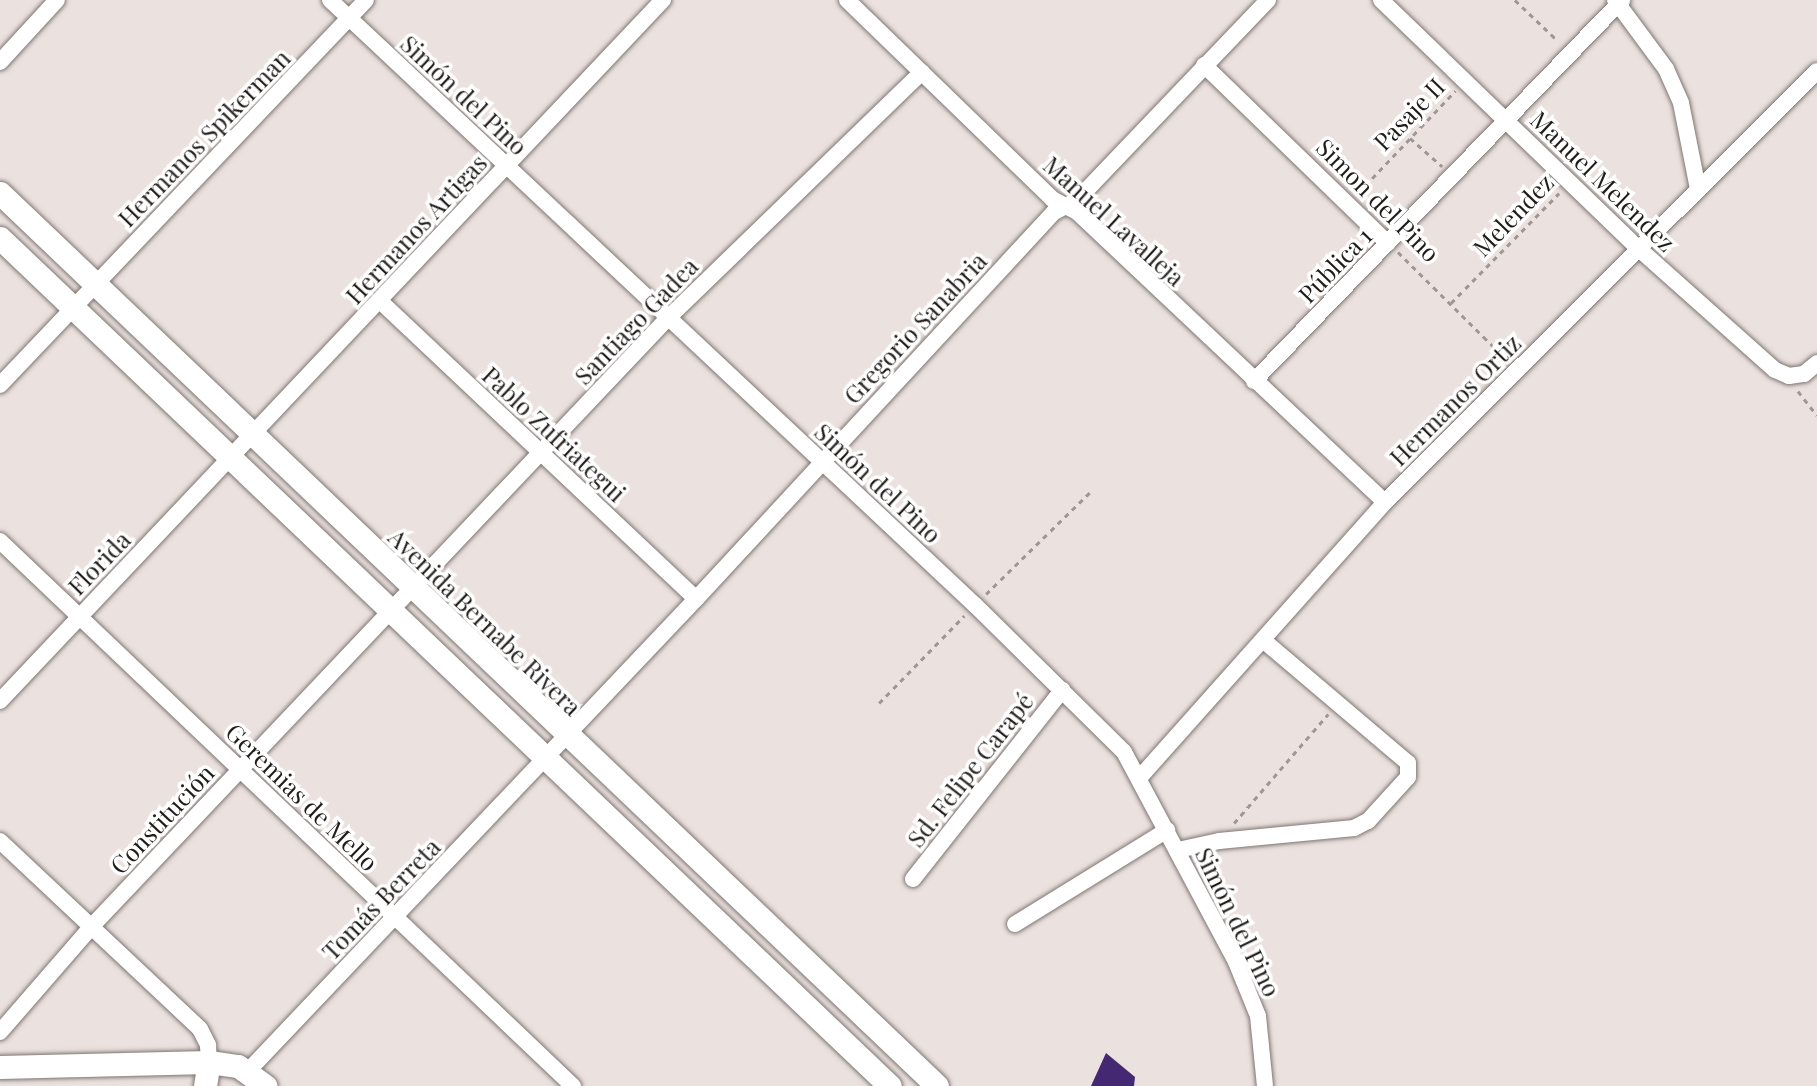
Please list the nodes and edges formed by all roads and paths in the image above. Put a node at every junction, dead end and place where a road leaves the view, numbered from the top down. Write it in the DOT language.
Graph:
graph roads {
  1 [pos="57,0"];
  2 [pos="330,0"];
  3 [pos="366,0"];
  4 [pos="663,0"];
  5 [pos="847,0"];
  6 [pos="1268,0"];
  7 [pos="1381,0"];
  8 [pos="1515,0"];
  9 [pos="1619,1"];
  10 [pos="349,18"];
  11 [pos="1555,38"];
  12 [pos="0,62"];
  13 [pos="1205,65"];
  14 [pos="1817,71"];
  15 [pos="922,72"];
  16 [pos="1465,81"];
  17 [pos="1506,119"];
  18 [pos="1410,138"];
  19 [pos="507,166"];
  20 [pos="1452,175"];
  21 [pos="1570,181"];
  22 [pos="1698,189"];
  23 [pos="0,193"];
  24 [pos="1349,202"];
  25 [pos="1066,206"];
  26 [pos="0,238"];
  27 [pos="1388,243"];
  28 [pos="1637,248"];
  29 [pos="95,285"];
  30 [pos="380,301"];
  31 [pos="1451,303"];
  32 [pos="74,307"];
  33 [pos="667,319"];
  34 [pos="1517,371"];
  35 [pos="1803,371"];
  36 [pos="1254,381"];
  37 [pos="0,385"];
  38 [pos="1817,415"];
  39 [pos="252,437"];
  40 [pos="541,454"];
  41 [pos="232,459"];
  42 [pos="822,461"];
  43 [pos="1385,502"];
  44 [pos="0,541"];
  45 [pos="412,588"];
  46 [pos="696,599"];
  47 [pos="391,610"];
  48 [pos="79,616"];
  49 [pos="1263,640"];
  50 [pos="1062,690"];
  51 [pos="0,701"];
  52 [pos="1337,704"];
  53 [pos="567,736"];
  54 [pos="547,758"];
  55 [pos="240,769"];
  56 [pos="1140,776"];
  57 [pos="1167,830"];
  58 [pos="0,841"];
  59 [pos="1219,841"];
  60 [pos="1178,850"];
  61 [pos="913,879"];
  62 [pos="394,917"];
  63 [pos="1015,924"];
  64 [pos="92,926"];
  65 [pos="0,1032"];
  66 [pos="209,1062"];
  67 [pos="0,1067"];
  68 [pos="248,1071"];
  69 [pos="205,1086"];
  70 [pos="267,1086"];
  71 [pos="573,1086"];
  72 [pos="890,1086"];
  73 [pos="937,1086"];
  74 [pos="1265,1086"];
  1 -- 12 [label="street"];
  2 -- 10 [label="street, Simón del Pino"];
  3 -- 10 [label="street, Hermanos Spikerman"];
  4 -- 19 [label="street, Hermanos Artigas"];
  5 -- 15 [label="street, Manuel Lavalleja"];
  6 -- 13 [label="street, Gregorio Sanabria"];
  7 -- 16 [label="street, Manuel Melendez"];
  8 -- 11 [label="path"];
  9 -- 17 [label="street, Pública 1"];
  9 -- 22 [label="street"];
  10 -- 19 [label="street, Simón del Pino"];
  10 -- 29 [label="street, Hermanos Spikerman"];
  13 -- 24 [label="street, Simon del Pino"];
  13 -- 25 [label="street, Gregorio Sanabria"];
  14 -- 22 [label="street, Hermanos Ortiz"];
  15 -- 25 [label="street, Manuel Lavalleja"];
  15 -- 33 [label="street, Santiago Gadea"];
  16 -- 17 [label="street, Manuel Melendez"];
  16 -- 18 [label="path, Pasaje II"];
  17 -- 20 [label="street, Pública 1"];
  17 -- 21 [label="street, Manuel Melendez"];
  18 -- 20 [label="path"];
  18 -- 24 [label="path, Pasaje II"];
  19 -- 30 [label="street, Hermanos Artigas"];
  19 -- 33 [label="street, Simón del Pino"];
  20 -- 27 [label="street, Pública 1"];
  21 -- 28 [label="street, Manuel Melendez"];
  21 -- 31 [label="path, Melendez"];
  22 -- 28 [label="street, Hermanos Ortiz"];
  23 -- 29 [label="street, Avenida Bernabe Rivera"];
  24 -- 27 [label="street, Simon del Pino"];
  25 -- 36 [label="street, Manuel Lavalleja"];
  25 -- 42 [label="street, Gregorio Sanabria"];
  26 -- 32 [label="street"];
  27 -- 31 [label="path, Simon del Pino"];
  27 -- 36 [label="street, Pública 1"];
  28 -- 34 [label="street, Hermanos Ortiz"];
  28 -- 35 [label="street, Manuel Melendez"];
  29 -- 32 [label="street, Hermanos Spikerman"];
  29 -- 39 [label="street, Avenida Bernabe Rivera"];
  30 -- 39 [label="street, Hermanos Artigas"];
  30 -- 40 [label="street, Pablo Zufriategui"];
  31 -- 34 [label="path, Simon del Pino"];
  32 -- 37 [label="street, Hermanos Spikerman"];
  32 -- 41 [label="street"];
  33 -- 40 [label="street, Santiago Gadea"];
  33 -- 42 [label="street, Simón del Pino"];
  34 -- 43 [label="street, Hermanos Ortiz"];
  35 -- 38 [label="path"];
  36 -- 43 [label="street, Manuel Lavalleja"];
  39 -- 41 [label="street, Hermanos Artigas"];
  39 -- 45 [label="street, Avenida Bernabe Rivera"];
  40 -- 45 [label="street, Santiago Gadea"];
  40 -- 46 [label="street, Pablo Zufriategui"];
  41 -- 47 [label="street"];
  41 -- 48 [label="street, Florida"];
  42 -- 46 [label="street, Gregorio Sanabria"];
  42 -- 50 [label="street, Simón del Pino"];
  43 -- 49 [label="street, Hermanos Ortiz"];
  44 -- 48 [label="street, Geremias de Mello"];
  45 -- 47 [label="street, Santiago Gadea"];
  45 -- 53 [label="street, Avenida Bernabe Rivera"];
  46 -- 53 [label="street, Gregorio Sanabria"];
  47 -- 54 [label="street"];
  47 -- 55 [label="street, Constitución"];
  48 -- 51 [label="street, Florida"];
  48 -- 55 [label="street, Geremias de Mello"];
  49 -- 52 [label="street"];
  49 -- 56 [label="street, Hermanos Ortiz"];
  50 -- 56 [label="street, Simón del Pino"];
  50 -- 61 [label="street, Sd. Felipe Carapé"];
  52 -- 59 [label="path"];
  52 -- 59 [label="street"];
  53 -- 54 [label="street, Gregorio Sanabria"];
  53 -- 73 [label="street, Avenida Bernabe Rivera"];
  54 -- 62 [label="street, Tomás Berreta"];
  54 -- 72 [label="street"];
  55 -- 62 [label="street, Geremias de Mello"];
  55 -- 64 [label="street, Constitución"];
  56 -- 57 [label="street, Simón del Pino"];
  57 -- 60 [label="street, Simón del Pino"];
  57 -- 63 [label="street"];
  58 -- 64 [label="street"];
  59 -- 60 [label="street"];
  60 -- 74 [label="street, Simón del Pino"];
  62 -- 68 [label="street, Tomás Berreta"];
  62 -- 71 [label="street, Geremias de Mello"];
  64 -- 65 [label="street, Constitución"];
  64 -- 66 [label="street"];
  66 -- 67 [label="street"];
  66 -- 68 [label="street"];
  66 -- 69 [label="street"];
  68 -- 70 [label="street"];
}
